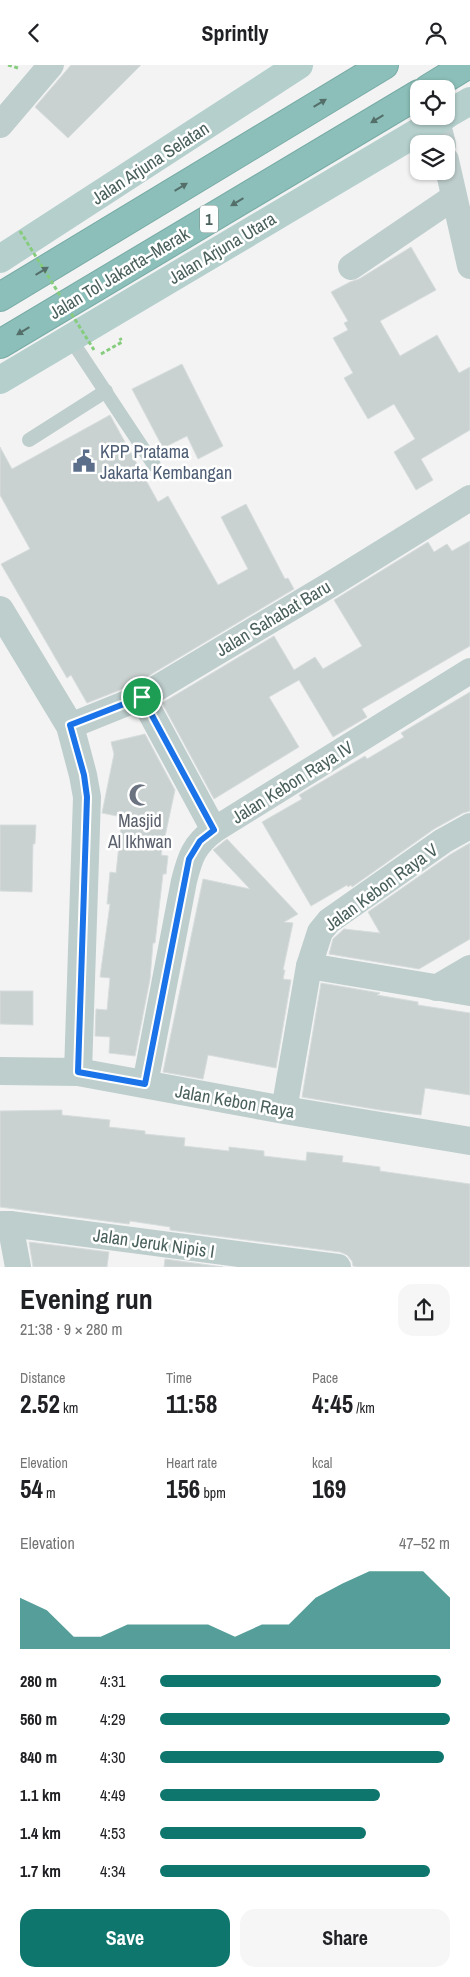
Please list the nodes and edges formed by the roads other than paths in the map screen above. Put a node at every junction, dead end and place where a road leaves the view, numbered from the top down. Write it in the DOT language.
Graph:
graph roads {
  1 [pos="51,65"];
  2 [pos="299,65"];
  3 [pos="384,65"];
  4 [pos="467,65"];
  5 [pos="443,80"];
  6 [pos="410,99"];
  7 [pos="470,101"];
  8 [pos="455,114"];
  9 [pos="0,125"];
  10 [pos="441,125"];
  11 [pos="450,180"];
  12 [pos="454,197"];
  13 [pos="2,255"];
  14 [pos="470,266"];
  15 [pos="351,267"];
  16 [pos="0,297"];
  17 [pos="0,344"];
  18 [pos="82,344"];
  19 [pos="0,379"];
  20 [pos="106,391"];
  21 [pos="29,440"];
  22 [pos="154,465"];
  23 [pos="470,497"];
  24 [pos="0,610"];
  25 [pos="470,671"];
  26 [pos="142,697"];
  27 [pos="74,724"];
  28 [pos="470,825"];
  29 [pos="214,830"];
  30 [pos="309,966"];
  31 [pos="470,967"];
  32 [pos="436,988"];
  33 [pos="470,993"];
  34 [pos="0,1071"];
  35 [pos="78,1072"];
  36 [pos="145,1084"];
  37 [pos="284,1110"];
  38 [pos="470,1141"];
  39 [pos="5,1224"];
  40 [pos="18,1267"];
  41 [pos="338,1267"];
  1 -- 9 [label="street"];
  2 -- 13 [label="main road, Jalan Arjuna Selatan"];
  16 -- 3 [label="highway, 1, one-way"];
  4 -- 5 [label="highway"];
  6 -- 17 [label="highway, Jalan Tol Jakarta–Merak / 1, one-way"];
  7 -- 8 [label="main road, Jalan Arjuna Utara"];
  10 -- 18 [label="main road, Jalan Arjuna Utara"];
  11 -- 12 [label="street"];
  12 -- 14 [label="street"];
  12 -- 15 [label="street"];
  18 -- 19 [label="main road, Jalan Arjuna Utara"];
  18 -- 20 [label="lane"];
  20 -- 21 [label="lane"];
  20 -- 22 [label="lane"];
  23 -- 26 [label="street, Jalan Sahabat Baru"];
  24 -- 27 [label="street"];
  25 -- 29 [label="street, Jalan Kebon Raya IV"];
  26 -- 27 [label="street, Jalan Sahabat Baru"];
  26 -- 29 [label="street"];
  27 -- 35 [label="street"];
  28 -- 30 [label="street, Jalan Kebon Raya V"];
  29 -- 36 [label="street, Jalan Kebon Raya IV"];
  30 -- 32 [label="street"];
  30 -- 37 [label="street, Jalan Kebon Raya V"];
  31 -- 32 [label="street"];
  32 -- 33 [label="street"];
  34 -- 35 [label="street, Jalan Kebon Raya"];
  35 -- 36 [label="street, Jalan Kebon Raya"];
  36 -- 37 [label="street, Jalan Kebon Raya"];
  37 -- 38 [label="street, Jalan Kebon Raya"];
  39 -- 40 [label="street"];
  39 -- 41 [label="street, Jalan Jeruk Nipis I"];
}
